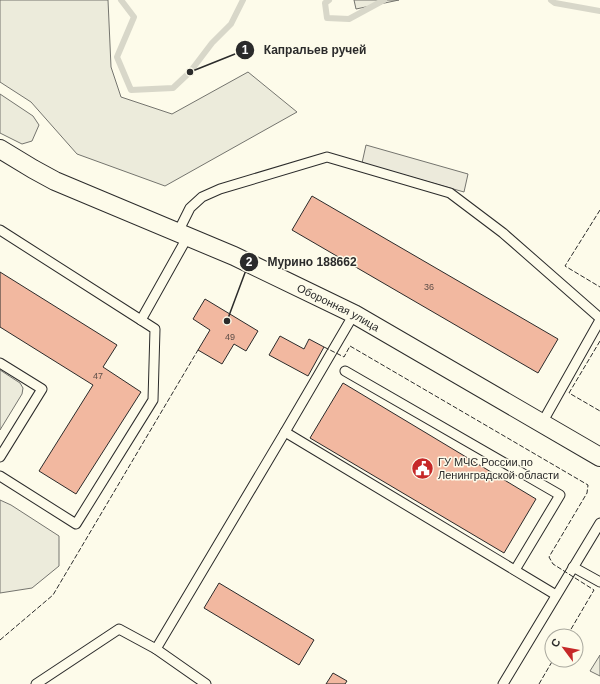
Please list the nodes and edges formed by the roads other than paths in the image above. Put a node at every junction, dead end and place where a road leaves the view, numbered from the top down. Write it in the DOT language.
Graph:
graph roads {
  1 [pos="0,149"];
  2 [pos="0,230"];
  3 [pos="183,234"];
  4 [pos="354,314"];
  5 [pos="600,319"];
  6 [pos="141,320"];
  7 [pos="0,363"];
  8 [pos="346,371"];
  9 [pos="542,423"];
  10 [pos="286,432"];
  11 [pos="0,457"];
  12 [pos="600,457"];
  13 [pos="0,476"];
  14 [pos="600,523"];
  15 [pos="574,567"];
  16 [pos="515,570"];
  17 [pos="600,582"];
  18 [pos="556,595"];
  19 [pos="156,649"];
  20 [pos="36,684"];
  21 [pos="206,684"];
  22 [pos="503,684"];
  1 -- 3 [label="street, Оборонная улица"];
  2 -- 6 [label="lane"];
  3 -- 4 [label="street, Оборонная улица"];
  3 -- 5 [label="lane"];
  3 -- 6 [label="lane"];
  4 -- 9 [label="street, Оборонная улица"];
  4 -- 10 [label="lane"];
  5 -- 9 [label="lane"];
  6 -- 13 [label="lane"];
  7 -- 11 [label="lane"];
  8 -- 16 [label="lane"];
  9 -- 12 [label="street, Оборонная улица"];
  10 -- 16 [label="lane"];
  10 -- 19 [label="lane"];
  14 -- 15 [label="lane"];
  15 -- 17 [label="lane"];
  15 -- 18 [label="lane"];
  16 -- 18 [label="lane"];
  18 -- 22 [label="lane"];
  19 -- 20 [label="lane"];
  19 -- 21 [label="lane"];
}
